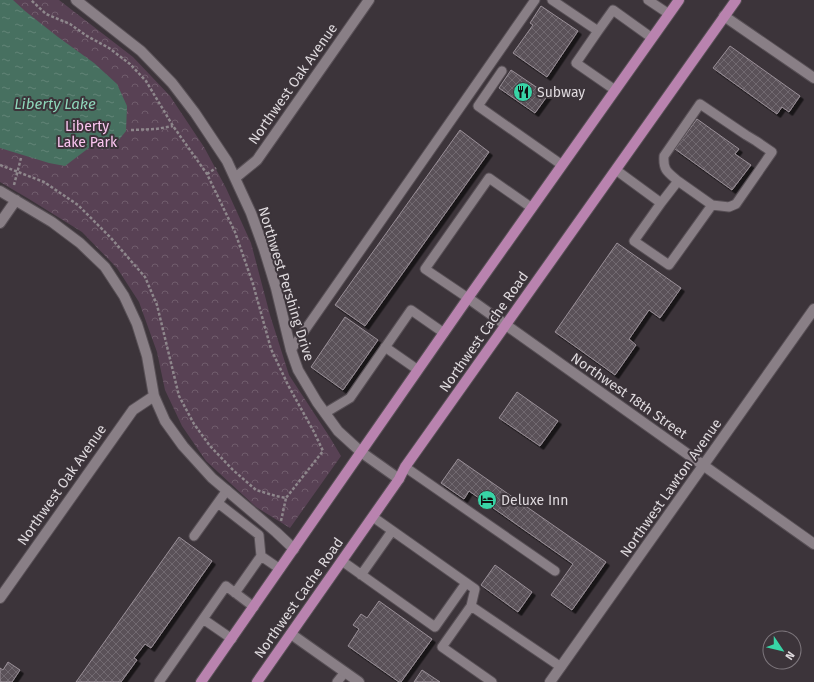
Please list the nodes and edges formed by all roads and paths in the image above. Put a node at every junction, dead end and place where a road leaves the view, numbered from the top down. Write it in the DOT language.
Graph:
graph roads {
  1 [pos="31,0"];
  2 [pos="76,0"];
  3 [pos="369,0"];
  4 [pos="535,0"];
  5 [pos="552,0"];
  6 [pos="648,0"];
  7 [pos="679,0"];
  8 [pos="736,0"];
  9 [pos="669,14"];
  10 [pos="724,16"];
  11 [pos="598,31"];
  12 [pos="652,38"];
  13 [pos="502,71"];
  14 [pos="814,78"];
  15 [pos="615,90"];
  16 [pos="173,126"];
  17 [pos="131,130"];
  18 [pos="20,158"];
  19 [pos="0,165"];
  20 [pos="562,165"];
  21 [pos="616,170"];
  22 [pos="17,171"];
  23 [pos="235,178"];
  24 [pos="678,181"];
  25 [pos="0,191"];
  26 [pos="16,200"];
  27 [pos="661,203"];
  28 [pos="712,205"];
  29 [pos="532,208"];
  30 [pos="0,223"];
  31 [pos="468,298"];
  32 [pos="814,309"];
  33 [pos="506,325"];
  34 [pos="444,333"];
  35 [pos="385,347"];
  36 [pos="291,350"];
  37 [pos="418,370"];
  38 [pos="154,396"];
  39 [pos="325,413"];
  40 [pos="361,452"];
  41 [pos="406,466"];
  42 [pos="704,466"];
  43 [pos="399,479"];
  44 [pos="227,490"];
  45 [pos="286,498"];
  46 [pos="218,503"];
  47 [pos="373,517"];
  48 [pos="392,531"];
  49 [pos="276,532"];
  50 [pos="194,536"];
  51 [pos="814,544"];
  52 [pos="294,549"];
  53 [pos="261,556"];
  54 [pos="342,561"];
  55 [pos="280,569"];
  56 [pos="555,571"];
  57 [pos="361,575"];
  58 [pos="466,583"];
  59 [pos="235,593"];
  60 [pos="0,598"];
  61 [pos="471,606"];
  62 [pos="254,607"];
  63 [pos="203,619"];
  64 [pos="291,634"];
  65 [pos="232,638"];
  66 [pos="561,666"];
  67 [pos="345,672"];
  68 [pos="159,682"];
  69 [pos="201,682"];
  70 [pos="257,682"];
  71 [pos="337,682"];
  72 [pos="359,682"];
  73 [pos="492,682"];
  74 [pos="550,682"];
  1 -- 16 [label="path"];
  2 -- 23 [label="street, Northwest Pershing Drive"];
  3 -- 23 [label="street, Northwest Oak Avenue"];
  4 -- 36 [label="lane"];
  5 -- 11 [label="lane"];
  6 -- 9 [label="lane"];
  7 -- 9 [label="main road"];
  8 -- 10 [label="main road, Northwest Cache Road"];
  9 -- 12 [label="main road"];
  10 -- 14 [label="street"];
  10 -- 21 [label="main road, Northwest Cache Road"];
  11 -- 12 [label="lane"];
  11 -- 15 [label="lane"];
  12 -- 15 [label="main road"];
  13 -- 20 [label="lane"];
  15 -- 20 [label="main road"];
  16 -- 17 [label="path"];
  16 -- 45 [label="path"];
  18 -- 22 [label="path"];
  19 -- 22 [label="path"];
  20 -- 29 [label="main road"];
  21 -- 27 [label="lane"];
  21 -- 33 [label="main road, Northwest Cache Road"];
  22 -- 26 [label="path"];
  22 -- 45 [label="path"];
  23 -- 36 [label="street, Northwest Pershing Drive"];
  24 -- 27 [label="lane"];
  24 -- 28 [label="lane"];
  24 -- 28 [label="lane"];
  25 -- 26 [label="street"];
  26 -- 30 [label="street"];
  26 -- 38 [label="street"];
  27 -- 28 [label="lane"];
  29 -- 31 [label="main road"];
  29 -- 31 [label="lane"];
  31 -- 33 [label="street, Northwest 18th Street"];
  31 -- 34 [label="main road"];
  32 -- 42 [label="street, Northwest Lawton Avenue"];
  33 -- 41 [label="main road, Northwest Cache Road"];
  33 -- 42 [label="street, Northwest 18th Street"];
  34 -- 35 [label="lane"];
  34 -- 37 [label="main road"];
  35 -- 37 [label="lane"];
  35 -- 39 [label="lane"];
  36 -- 39 [label="street, Northwest Pershing Drive"];
  37 -- 40 [label="main road"];
  38 -- 44 [label="street"];
  38 -- 60 [label="street, Northwest Oak Avenue"];
  39 -- 40 [label="street, Northwest Pershing Drive"];
  40 -- 43 [label="street, Northwest Pershing Drive"];
  40 -- 52 [label="main road"];
  41 -- 43 [label="main road, Northwest Cache Road"];
  41 -- 56 [label="lane"];
  42 -- 51 [label="street, Northwest 18th Street"];
  42 -- 66 [label="street, Northwest Lawton Avenue"];
  43 -- 47 [label="main road, Northwest Cache Road"];
  44 -- 46 [label="lane"];
  44 -- 49 [label="street"];
  45 -- 49 [label="path"];
  46 -- 50 [label="lane"];
  46 -- 53 [label="lane"];
  47 -- 48 [label="lane"];
  47 -- 54 [label="main road, Northwest Cache Road"];
  48 -- 57 [label="lane"];
  48 -- 58 [label="lane"];
  49 -- 52 [label="street"];
  52 -- 55 [label="main road"];
  53 -- 55 [label="lane"];
  53 -- 59 [label="lane"];
  54 -- 57 [label="lane"];
  54 -- 64 [label="main road, Northwest Cache Road"];
  55 -- 62 [label="main road"];
  57 -- 58 [label="lane"];
  58 -- 61 [label="lane"];
  59 -- 62 [label="lane"];
  59 -- 63 [label="lane"];
  61 -- 66 [label="lane"];
  61 -- 73 [label="lane"];
  62 -- 65 [label="main road"];
  63 -- 65 [label="lane"];
  63 -- 68 [label="lane"];
  64 -- 67 [label="street"];
  64 -- 70 [label="main road, Northwest Cache Road"];
  65 -- 69 [label="main road"];
  66 -- 74 [label="street, Northwest Lawton Avenue"];
  67 -- 71 [label="lane"];
  67 -- 72 [label="street"];
}
